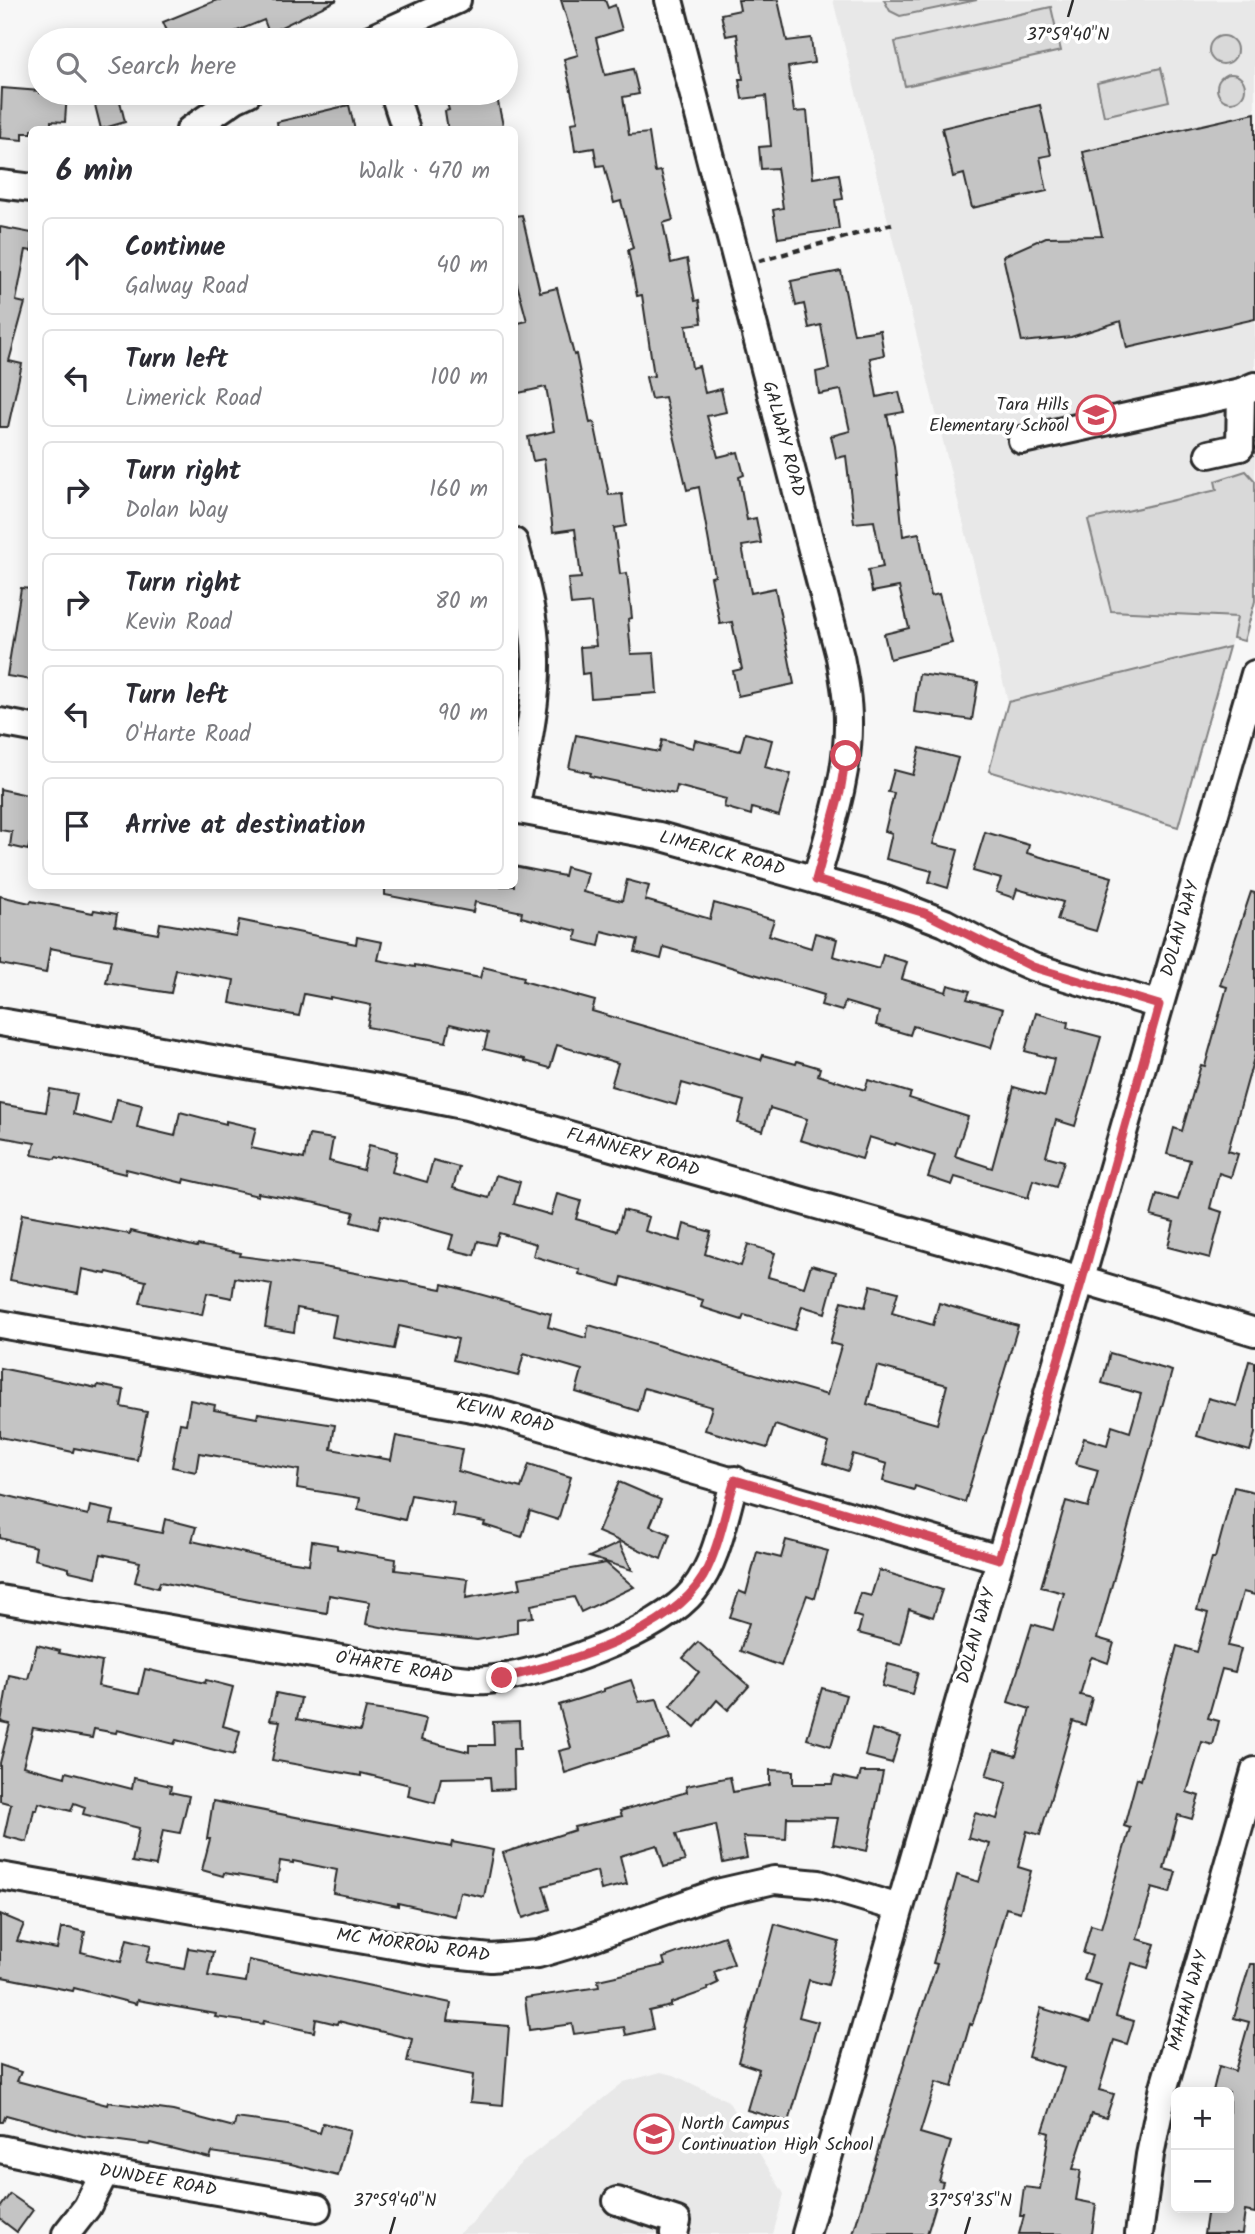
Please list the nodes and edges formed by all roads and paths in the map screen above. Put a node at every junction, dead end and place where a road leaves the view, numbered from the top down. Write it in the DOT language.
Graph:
graph roads {
  1 [pos="457,0"];
  2 [pos="669,0"];
  3 [pos="396,28"];
  4 [pos="226,105"];
  5 [pos="398,105"];
  6 [pos="196,126"];
  7 [pos="405,126"];
  8 [pos="0,184"];
  9 [pos="28,188"];
  10 [pos="892,224"];
  11 [pos="739,271"];
  12 [pos="1248,389"];
  13 [pos="1022,440"];
  14 [pos="1248,453"];
  15 [pos="1209,454"];
  16 [pos="518,558"];
  17 [pos="1255,674"];
  18 [pos="0,722"];
  19 [pos="28,727"];
  20 [pos="518,792"];
  21 [pos="518,810"];
  22 [pos="816,880"];
  23 [pos="1159,1005"];
  24 [pos="0,1022"];
  25 [pos="1082,1280"];
  26 [pos="0,1324"];
  27 [pos="1255,1332"];
  28 [pos="735,1480"];
  29 [pos="999,1559"];
  30 [pos="0,1599"];
  31 [pos="1255,1772"];
  32 [pos="0,1876"];
  33 [pos="899,1908"];
  34 [pos="0,2150"];
  35 [pos="105,2172"];
  36 [pos="617,2201"];
  37 [pos="317,2208"];
  38 [pos="66,2234"];
  39 [pos="674,2234"];
  40 [pos="806,2234"];
  41 [pos="1139,2234"];
  1 -- 3 [label="street"];
  2 -- 11 [label="street, GALWAY ROAD"];
  4 -- 6 [label="street"];
  5 -- 7 [label="street"];
  8 -- 9 [label="street"];
  10 -- 11 [label="path"];
  11 -- 22 [label="street, GALWAY ROAD"];
  12 -- 13 [label="street"];
  12 -- 14 [label="street"];
  14 -- 15 [label="street"];
  16 -- 20 [label="street"];
  17 -- 23 [label="street, DOLAN WAY"];
  18 -- 19 [label="street"];
  21 -- 22 [label="street, LIMERICK ROAD"];
  22 -- 23 [label="street, LIMERICK ROAD"];
  23 -- 25 [label="street, DOLAN WAY"];
  24 -- 25 [label="street, FLANNERY ROAD"];
  25 -- 27 [label="street, FLANNERY ROAD"];
  25 -- 29 [label="street, DOLAN WAY"];
  26 -- 28 [label="street, KEVIN ROAD"];
  28 -- 29 [label="street, KEVIN ROAD"];
  28 -- 30 [label="street, O'HARTE ROAD"];
  29 -- 33 [label="street, DOLAN WAY"];
  31 -- 41 [label="street, MAHAN WAY"];
  32 -- 33 [label="street, MC MORROW ROAD"];
  33 -- 40 [label="street, DOLAN WAY"];
  34 -- 35 [label="street, DUNDEE ROAD"];
  35 -- 37 [label="street, DUNDEE ROAD"];
  35 -- 38 [label="street"];
  36 -- 39 [label="street"];
}
